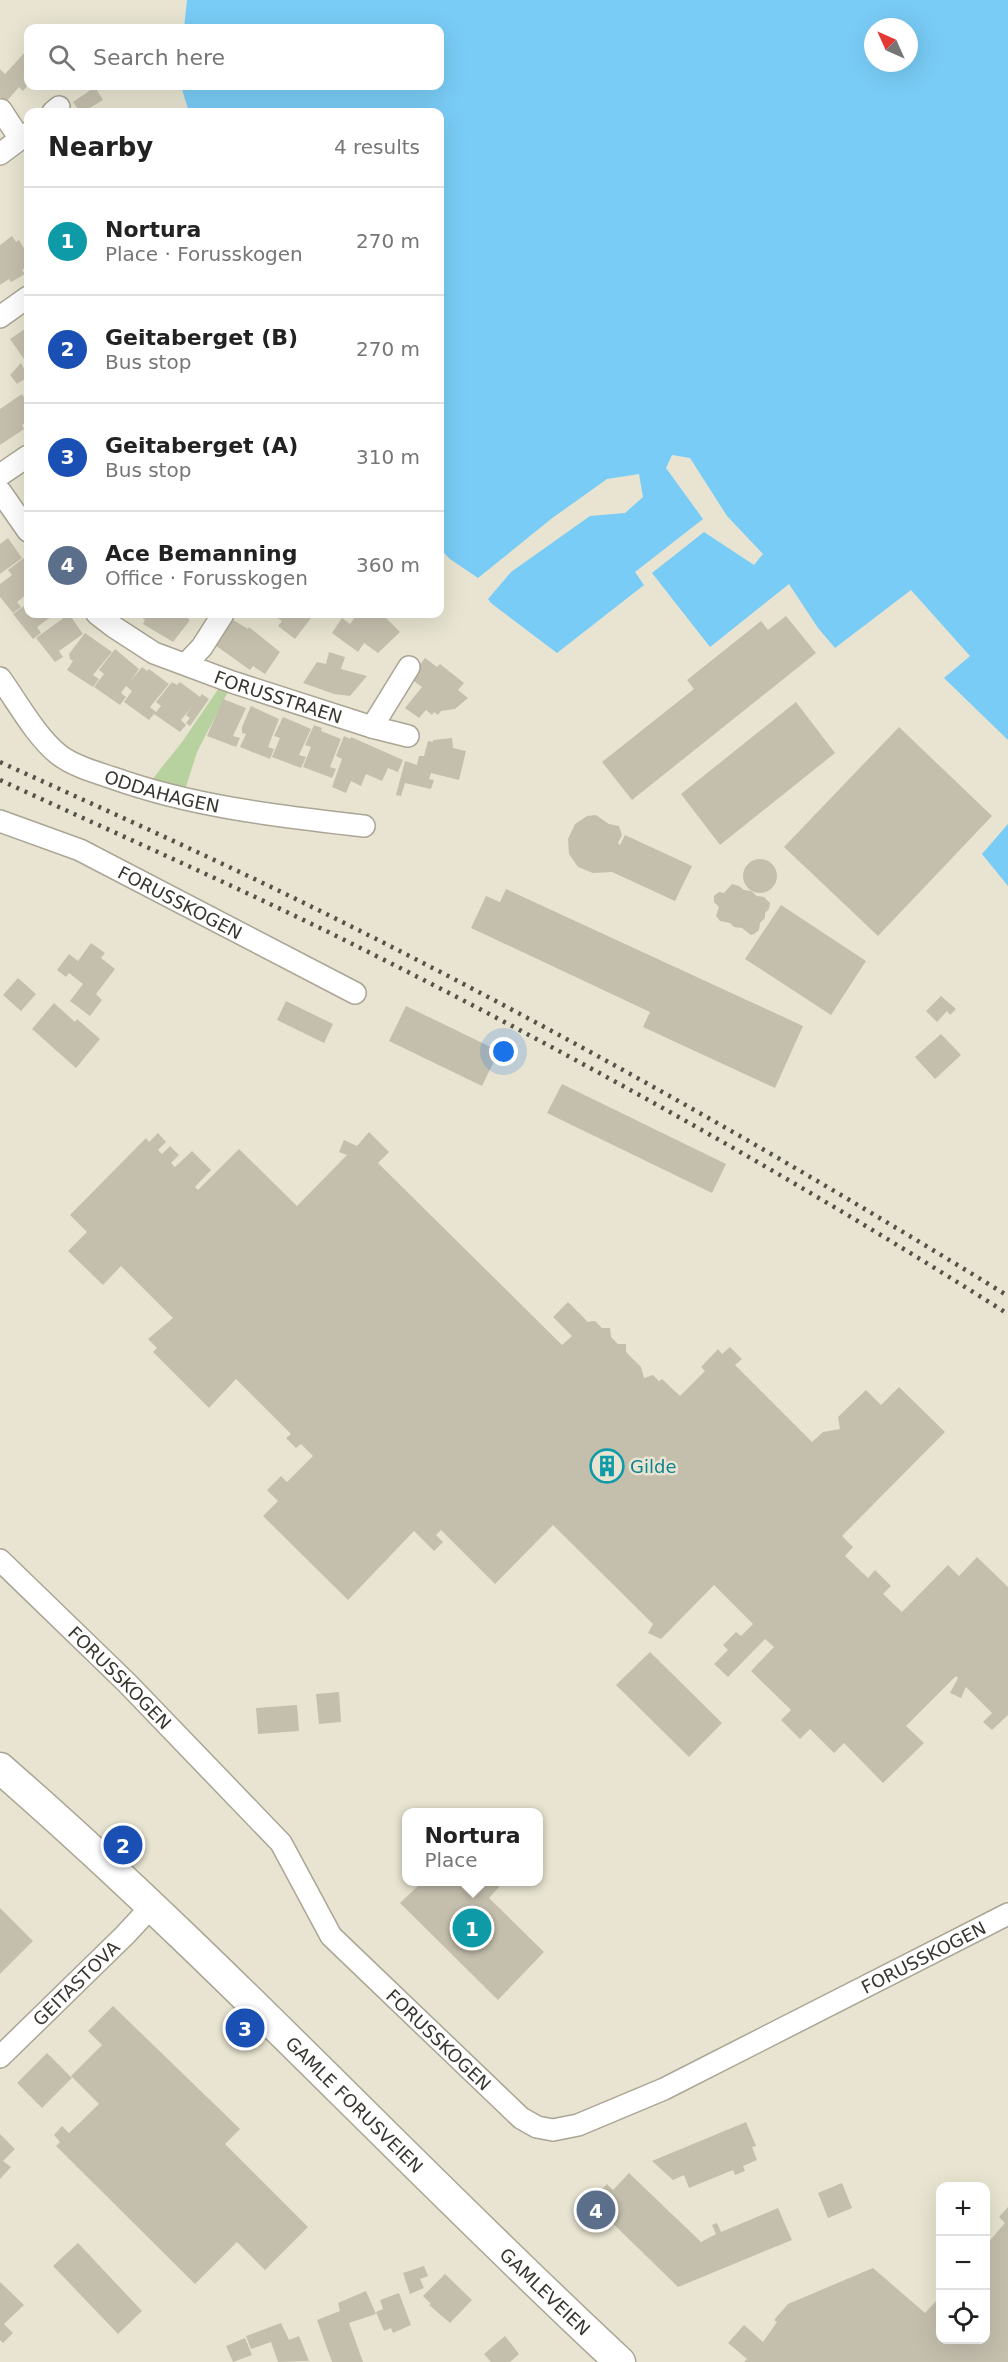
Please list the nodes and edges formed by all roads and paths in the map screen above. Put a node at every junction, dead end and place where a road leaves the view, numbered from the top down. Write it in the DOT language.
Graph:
graph roads {
  1 [pos="1,110"];
  2 [pos="24,136"];
  3 [pos="0,154"];
  4 [pos="24,300"];
  5 [pos="0,317"];
  6 [pos="24,459"];
  7 [pos="0,475"];
  8 [pos="0,491"];
  9 [pos="24,525"];
  10 [pos="102,618"];
  11 [pos="220,618"];
  12 [pos="186,664"];
  13 [pos="409,667"];
  14 [pos="0,678"];
  15 [pos="372,727"];
  16 [pos="408,736"];
  17 [pos="0,821"];
  18 [pos="364,826"];
  19 [pos="355,993"];
  20 [pos="0,1560"];
  21 [pos="0,1768"];
  22 [pos="151,1907"];
  23 [pos="1008,1914"];
  24 [pos="0,2057"];
  25 [pos="471,2221"];
  26 [pos="620,2362"];
  1 -- 2 [label="street"];
  2 -- 3 [label="street"];
  4 -- 5 [label="street"];
  6 -- 7 [label="street"];
  8 -- 9 [label="street"];
  10 -- 12 [label="street, FORUSSTRAEN"];
  11 -- 12 [label="street, FORUSSTRAEN"];
  12 -- 15 [label="street, FORUSSTRAEN"];
  13 -- 15 [label="street"];
  14 -- 18 [label="street, ODDAHAGEN"];
  15 -- 16 [label="street, FORUSSTRAEN"];
  17 -- 19 [label="street, FORUSSKOGEN"];
  20 -- 23 [label="street, FORUSSKOGEN"];
  21 -- 22 [label="main road, GAMLE FORUSVEIEN"];
  22 -- 24 [label="street, GEITASTOVA"];
  22 -- 25 [label="main road, GAMLE FORUSVEIEN"];
  25 -- 26 [label="main road, GAMLEVEIEN"];
}
